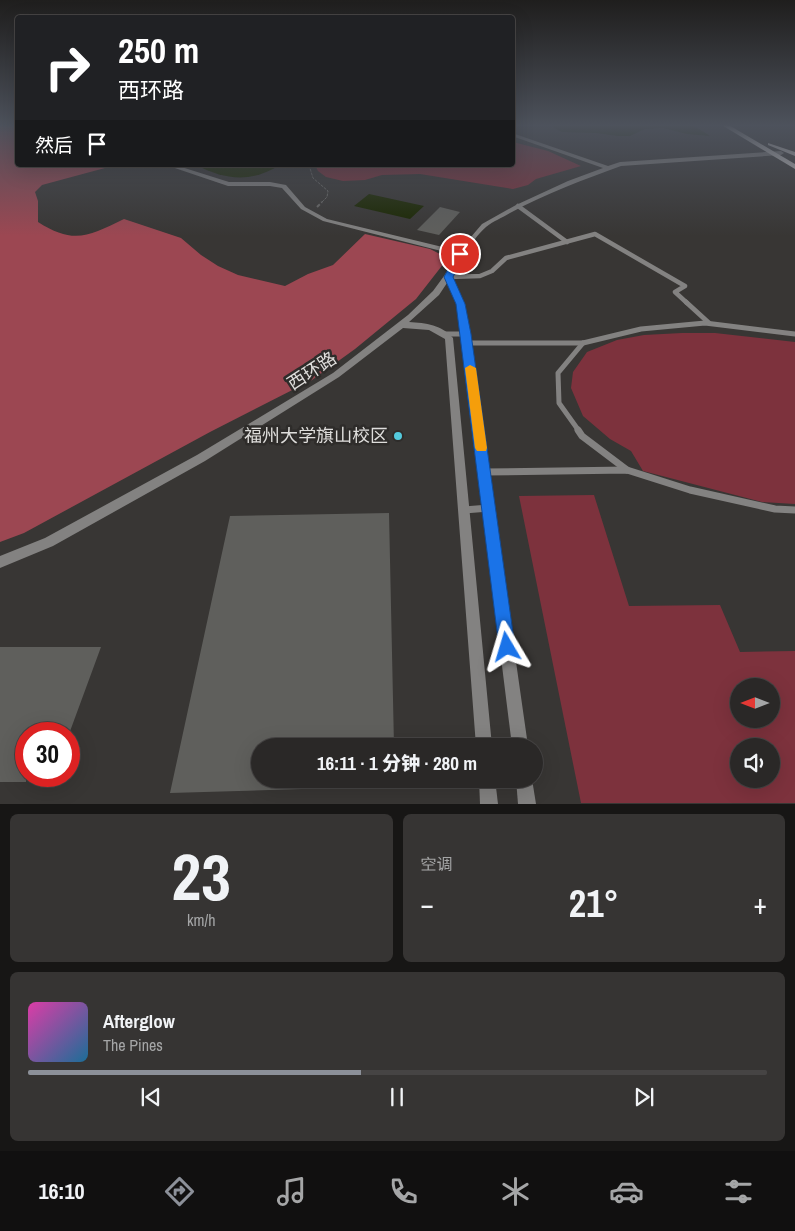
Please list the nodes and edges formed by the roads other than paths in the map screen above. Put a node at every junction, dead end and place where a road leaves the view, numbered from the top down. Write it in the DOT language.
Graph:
graph roads {
  1 [pos="587,162"];
  2 [pos="654,162"];
  3 [pos="715,162"];
  4 [pos="175,167"];
  5 [pos="608,169"];
  6 [pos="518,206"];
  7 [pos="567,242"];
  8 [pos="460,254"];
  9 [pos="448,277"];
  10 [pos="710,323"];
  11 [pos="401,325"];
  12 [pos="445,334"];
  13 [pos="795,334"];
  14 [pos="466,339"];
  15 [pos="584,343"];
  16 [pos="627,470"];
  17 [pos="484,472"];
  18 [pos="489,508"];
  19 [pos="464,510"];
  20 [pos="795,510"];
  21 [pos="0,562"];
  22 [pos="483,738"];
  23 [pos="519,738"];
  24 [pos="488,788"];
  25 [pos="525,788"];
  26 [pos="489,804"];
  27 [pos="527,804"];
  1 -- 5 [label="street"];
  2 -- 5 [label="street, 西环路"];
  3 -- 5 [label="street"];
  4 -- 8 [label="street"];
  5 -- 6 [label="street, 西环路"];
  6 -- 7 [label="lane"];
  6 -- 8 [label="street, 西环路"];
  7 -- 9 [label="lane"];
  7 -- 10 [label="lane"];
  8 -- 9 [label="street, 西环路"];
  9 -- 11 [label="street, 西环路"];
  9 -- 14 [label="street"];
  10 -- 13 [label="lane"];
  10 -- 15 [label="lane"];
  11 -- 12 [label="street"];
  11 -- 21 [label="street, 西环路"];
  12 -- 14 [label="lane"];
  12 -- 19 [label="street"];
  14 -- 15 [label="lane"];
  14 -- 17 [label="street"];
  15 -- 16 [label="lane"];
  16 -- 17 [label="lane"];
  16 -- 20 [label="lane"];
  17 -- 18 [label="street"];
  18 -- 19 [label="lane"];
  18 -- 23 [label="street"];
  19 -- 22 [label="street"];
  24 -- 26 [label="street"];
  25 -- 27 [label="street"];
}
